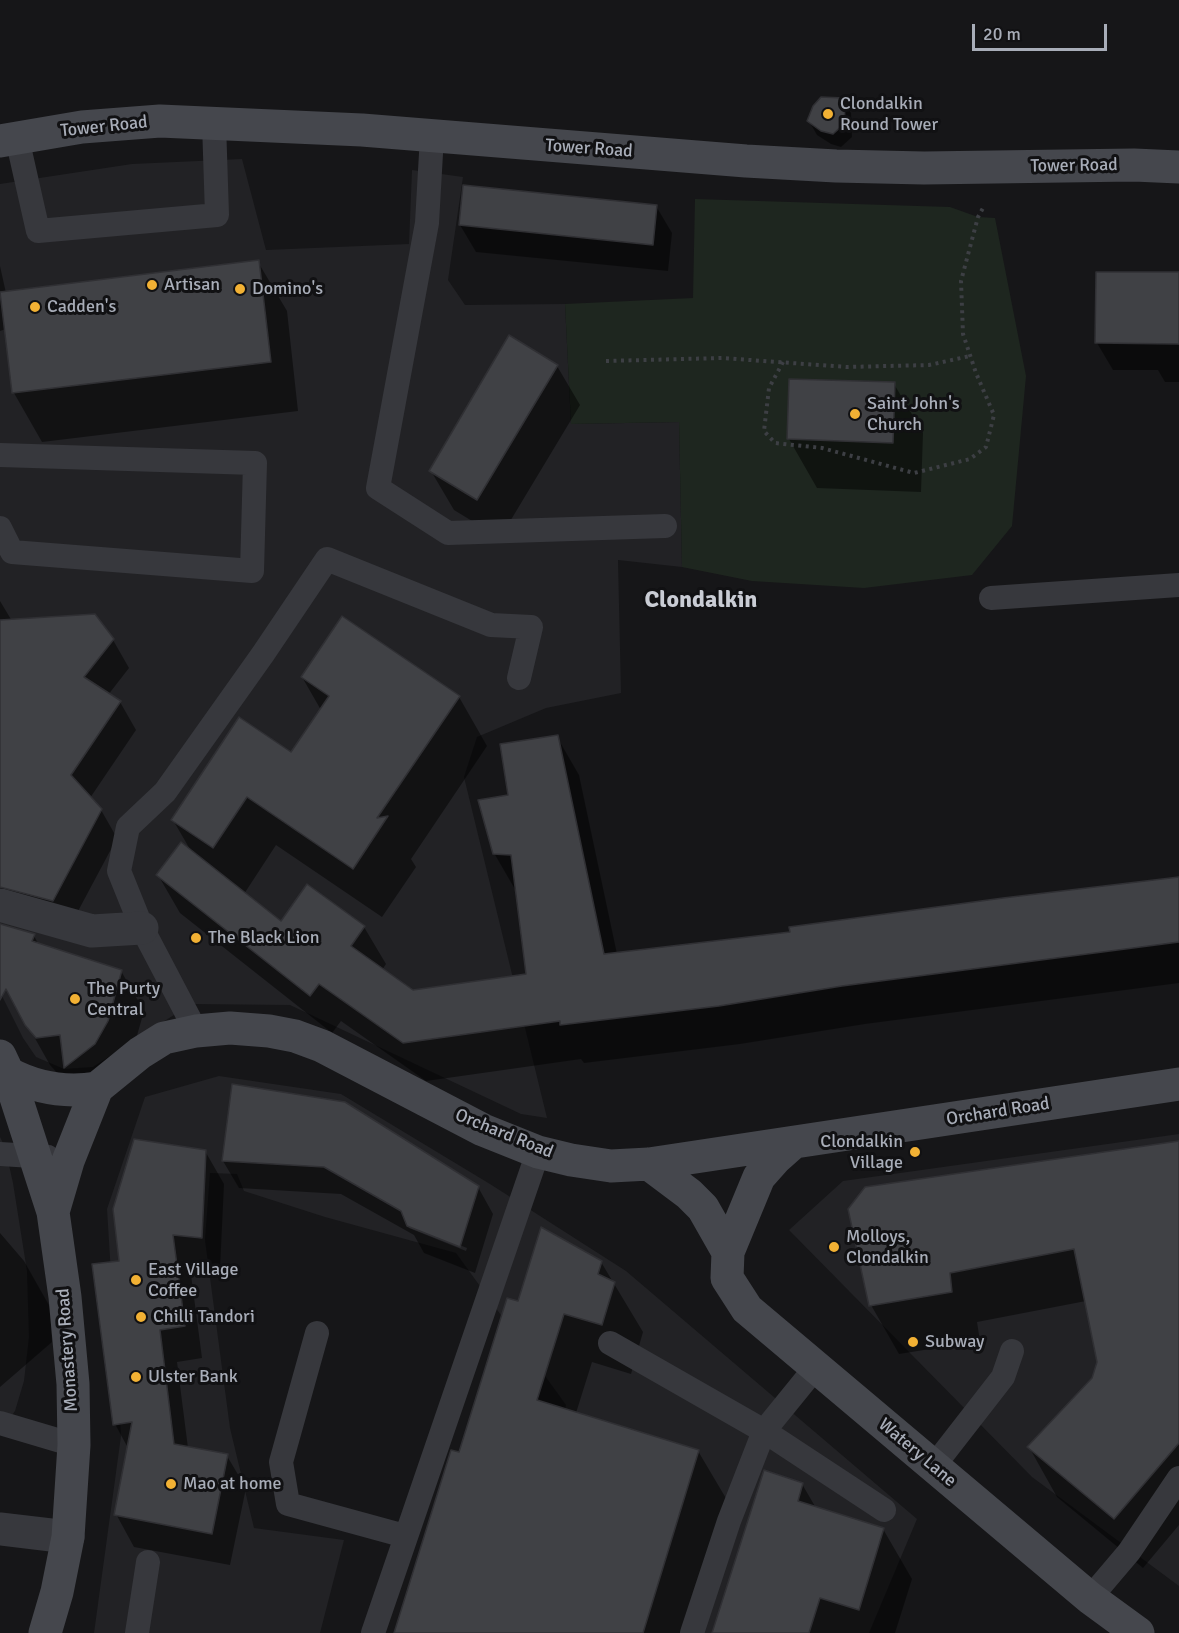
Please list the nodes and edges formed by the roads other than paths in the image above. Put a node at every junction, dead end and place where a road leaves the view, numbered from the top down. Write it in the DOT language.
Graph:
graph roads {
  1 [pos="214,123"];
  2 [pos="432,136"];
  3 [pos="8,139"];
  4 [pos="1179,166"];
  5 [pos="0,455"];
  6 [pos="665,526"];
  7 [pos="0,528"];
  8 [pos="1179,585"];
  9 [pos="991,598"];
  10 [pos="519,678"];
  11 [pos="0,905"];
  12 [pos="142,928"];
  13 [pos="195,1030"];
  14 [pos="4,1064"];
  15 [pos="1179,1084"];
  16 [pos="97,1088"];
  17 [pos="793,1143"];
  18 [pos="538,1152"];
  19 [pos="0,1154"];
  20 [pos="33,1155"];
  21 [pos="68,1161"];
  22 [pos="649,1164"];
  23 [pos="53,1212"];
  24 [pos="728,1252"];
  25 [pos="317,1332"];
  26 [pos="610,1343"];
  27 [pos="1012,1351"];
  28 [pos="816,1367"];
  29 [pos="0,1423"];
  30 [pos="764,1431"];
  31 [pos="74,1445"];
  32 [pos="933,1467"];
  33 [pos="1179,1478"];
  34 [pos="884,1509"];
  35 [pos="0,1529"];
  36 [pos="405,1536"];
  37 [pos="68,1537"];
  38 [pos="148,1562"];
  39 [pos="1090,1598"];
  40 [pos="45,1633"];
  41 [pos="137,1633"];
  42 [pos="373,1633"];
  43 [pos="692,1633"];
  44 [pos="1138,1633"];
  1 -- 2 [label="street, Tower Road"];
  1 -- 3 [label="street, Tower Road"];
  1 -- 3 [label="lane"];
  2 -- 4 [label="street, Tower Road"];
  2 -- 6 [label="lane"];
  5 -- 7 [label="lane"];
  8 -- 9 [label="lane"];
  10 -- 12 [label="lane"];
  11 -- 12 [label="street"];
  12 -- 13 [label="lane"];
  13 -- 16 [label="street, Orchard Road"];
  13 -- 18 [label="street, Orchard Road"];
  14 -- 16 [label="street"];
  14 -- 20 [label="street, Monastery Road"];
  15 -- 17 [label="street, Orchard Road"];
  16 -- 21 [label="street"];
  17 -- 22 [label="street, Orchard Road"];
  17 -- 24 [label="street, Watery Lane"];
  18 -- 22 [label="street, Orchard Road"];
  18 -- 36 [label="lane"];
  19 -- 20 [label="lane"];
  20 -- 21 [label="lane"];
  20 -- 23 [label="street, Monastery Road"];
  21 -- 23 [label="street"];
  22 -- 24 [label="street, Watery Lane"];
  23 -- 31 [label="street, Monastery Road"];
  24 -- 28 [label="street, Watery Lane"];
  25 -- 36 [label="lane"];
  26 -- 30 [label="lane"];
  27 -- 32 [label="lane"];
  28 -- 30 [label="lane"];
  28 -- 32 [label="street, Watery Lane"];
  29 -- 31 [label="lane"];
  30 -- 34 [label="lane"];
  30 -- 43 [label="lane"];
  31 -- 37 [label="street, Monastery Road"];
  32 -- 39 [label="street, Watery Lane"];
  33 -- 39 [label="lane"];
  35 -- 37 [label="street"];
  36 -- 42 [label="lane"];
  37 -- 40 [label="street, Monastery Road"];
  38 -- 41 [label="lane"];
  39 -- 44 [label="street, Watery Lane"];
}
